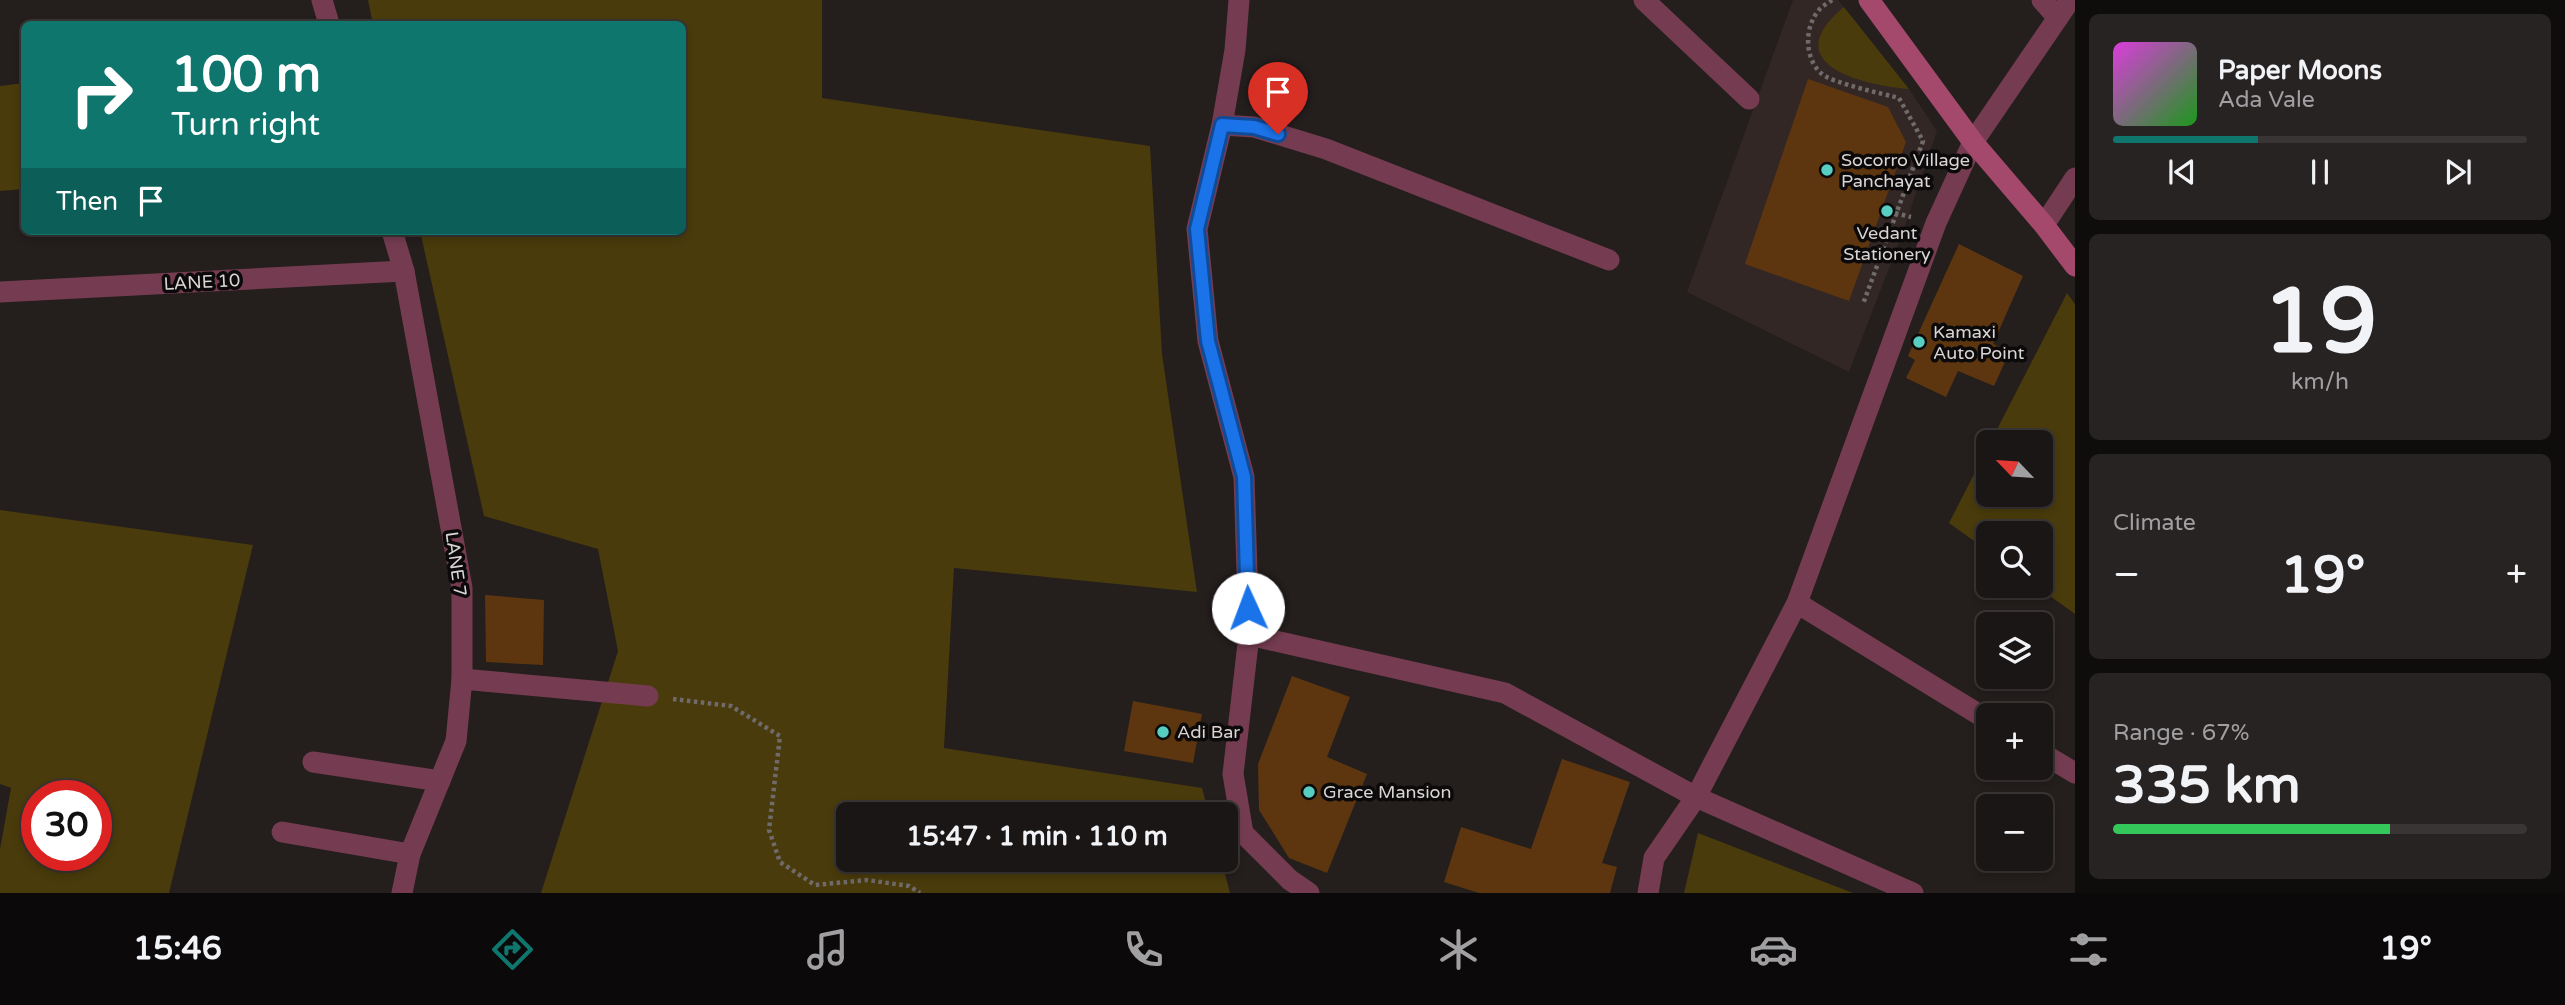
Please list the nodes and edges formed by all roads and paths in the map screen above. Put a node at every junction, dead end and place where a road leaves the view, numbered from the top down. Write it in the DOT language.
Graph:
graph roads {
  1 [pos="322,0"];
  2 [pos="1239,0"];
  3 [pos="1644,0"];
  4 [pos="1832,0"];
  5 [pos="1869,0"];
  6 [pos="2042,0"];
  7 [pos="2070,0"];
  8 [pos="2058,18"];
  9 [pos="328,21"];
  10 [pos="1749,99"];
  11 [pos="1222,125"];
  12 [pos="1973,142"];
  13 [pos="2075,178"];
  14 [pos="2043,225"];
  15 [pos="393,235"];
  16 [pos="1609,261"];
  17 [pos="2075,266"];
  18 [pos="404,271"];
  19 [pos="0,292"];
  20 [pos="1863,304"];
  21 [pos="1797,603"];
  22 [pos="1249,635"];
  23 [pos="462,679"];
  24 [pos="648,695"];
  25 [pos="1976,713"];
  26 [pos="2053,760"];
  27 [pos="313,762"];
  28 [pos="2075,773"];
  29 [pos="440,781"];
  30 [pos="1696,797"];
  31 [pos="282,832"];
  32 [pos="410,854"];
  33 [pos="402,893"];
  34 [pos="920,893"];
  35 [pos="1309,893"];
  36 [pos="1648,893"];
  37 [pos="1913,893"];
  1 -- 9 [label="street"];
  2 -- 11 [label="street"];
  3 -- 10 [label="street"];
  4 -- 20 [label="path"];
  5 -- 12 [label="street"];
  6 -- 8 [label="street"];
  7 -- 8 [label="street"];
  8 -- 12 [label="street"];
  11 -- 16 [label="street"];
  11 -- 22 [label="street"];
  12 -- 14 [label="street"];
  12 -- 21 [label="street"];
  13 -- 14 [label="street"];
  14 -- 17 [label="street"];
  15 -- 18 [label="street, LANE 7"];
  18 -- 19 [label="street, LANE 10"];
  18 -- 23 [label="street, LANE 7"];
  21 -- 25 [label="street"];
  21 -- 30 [label="street"];
  22 -- 30 [label="street"];
  22 -- 35 [label="street"];
  23 -- 24 [label="street"];
  23 -- 29 [label="street, LANE 7"];
  24 -- 34 [label="path"];
  26 -- 28 [label="street"];
  27 -- 29 [label="street"];
  29 -- 32 [label="street, LANE 7"];
  30 -- 36 [label="street"];
  30 -- 37 [label="street"];
  31 -- 32 [label="street"];
  32 -- 33 [label="street, LANE 7"];
}
